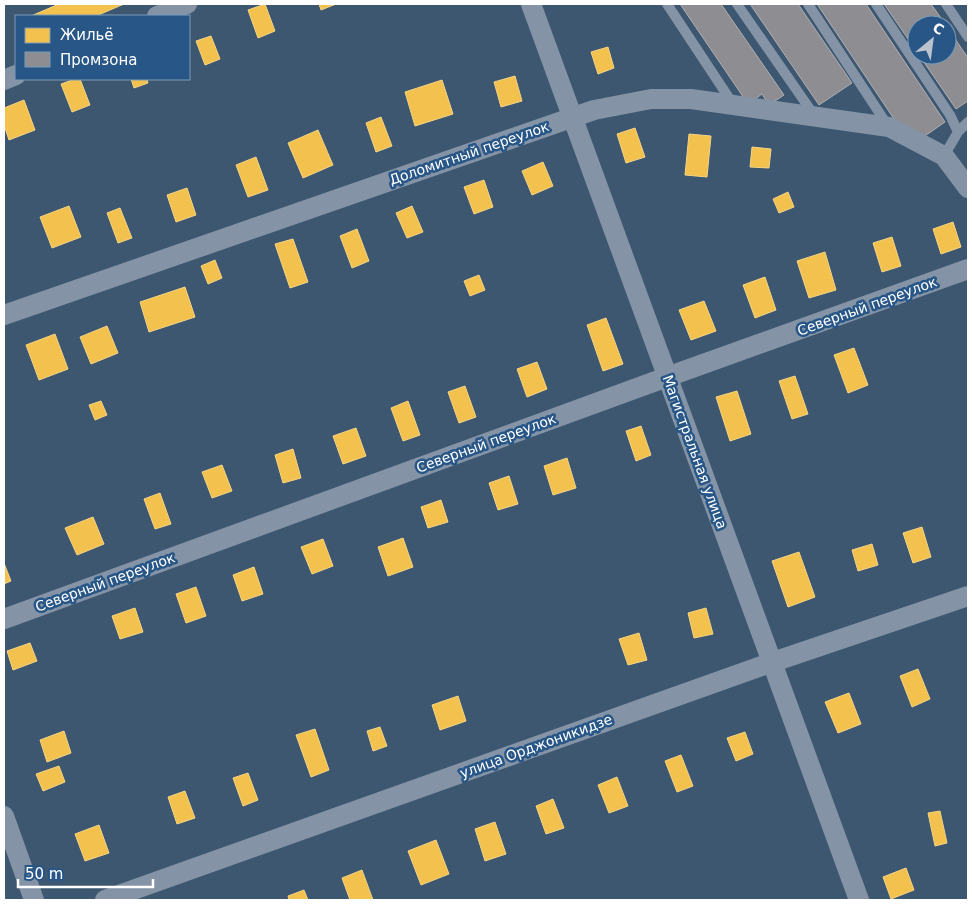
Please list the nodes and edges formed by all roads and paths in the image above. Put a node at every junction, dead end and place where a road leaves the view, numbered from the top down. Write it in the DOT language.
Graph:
graph roads {
  1 [pos="186,4"];
  2 [pos="531,4"];
  3 [pos="667,4"];
  4 [pos="737,4"];
  5 [pos="808,4"];
  6 [pos="876,4"];
  7 [pos="949,5"];
  8 [pos="159,15"];
  9 [pos="968,36"];
  10 [pos="733,104"];
  11 [pos="814,115"];
  12 [pos="574,117"];
  13 [pos="968,122"];
  14 [pos="889,127"];
  15 [pos="958,132"];
  16 [pos="944,156"];
  17 [pos="968,188"];
  18 [pos="968,270"];
  19 [pos="4,316"];
  20 [pos="667,377"];
  21 [pos="968,596"];
  22 [pos="4,619"];
  23 [pos="773,662"];
  24 [pos="4,816"];
  25 [pos="34,900"];
  26 [pos="105,900"];
  27 [pos="860,900"];
  1 -- 8 [label="street"];
  2 -- 12 [label="street, Магистральная улица"];
  3 -- 10 [label="lane"];
  4 -- 11 [label="lane"];
  5 -- 14 [label="lane"];
  6 -- 15 [label="lane"];
  7 -- 9 [label="lane"];
  10 -- 11 [label="street, Доломитный переулок"];
  10 -- 12 [label="street, Доломитный переулок"];
  11 -- 14 [label="street, Доломитный переулок"];
  12 -- 19 [label="street, Доломитный переулок"];
  12 -- 20 [label="street, Магистральная улица"];
  13 -- 15 [label="lane"];
  14 -- 16 [label="street, Доломитный переулок"];
  15 -- 16 [label="lane"];
  16 -- 17 [label="street"];
  18 -- 20 [label="street, Северный переулок"];
  20 -- 22 [label="street, Северный переулок"];
  20 -- 23 [label="street, Магистральная улица"];
  21 -- 23 [label="street, улица Орджоникидзе"];
  23 -- 26 [label="street, улица Орджоникидзе"];
  23 -- 27 [label="street, Магистральная улица"];
  24 -- 25 [label="street"];
}
